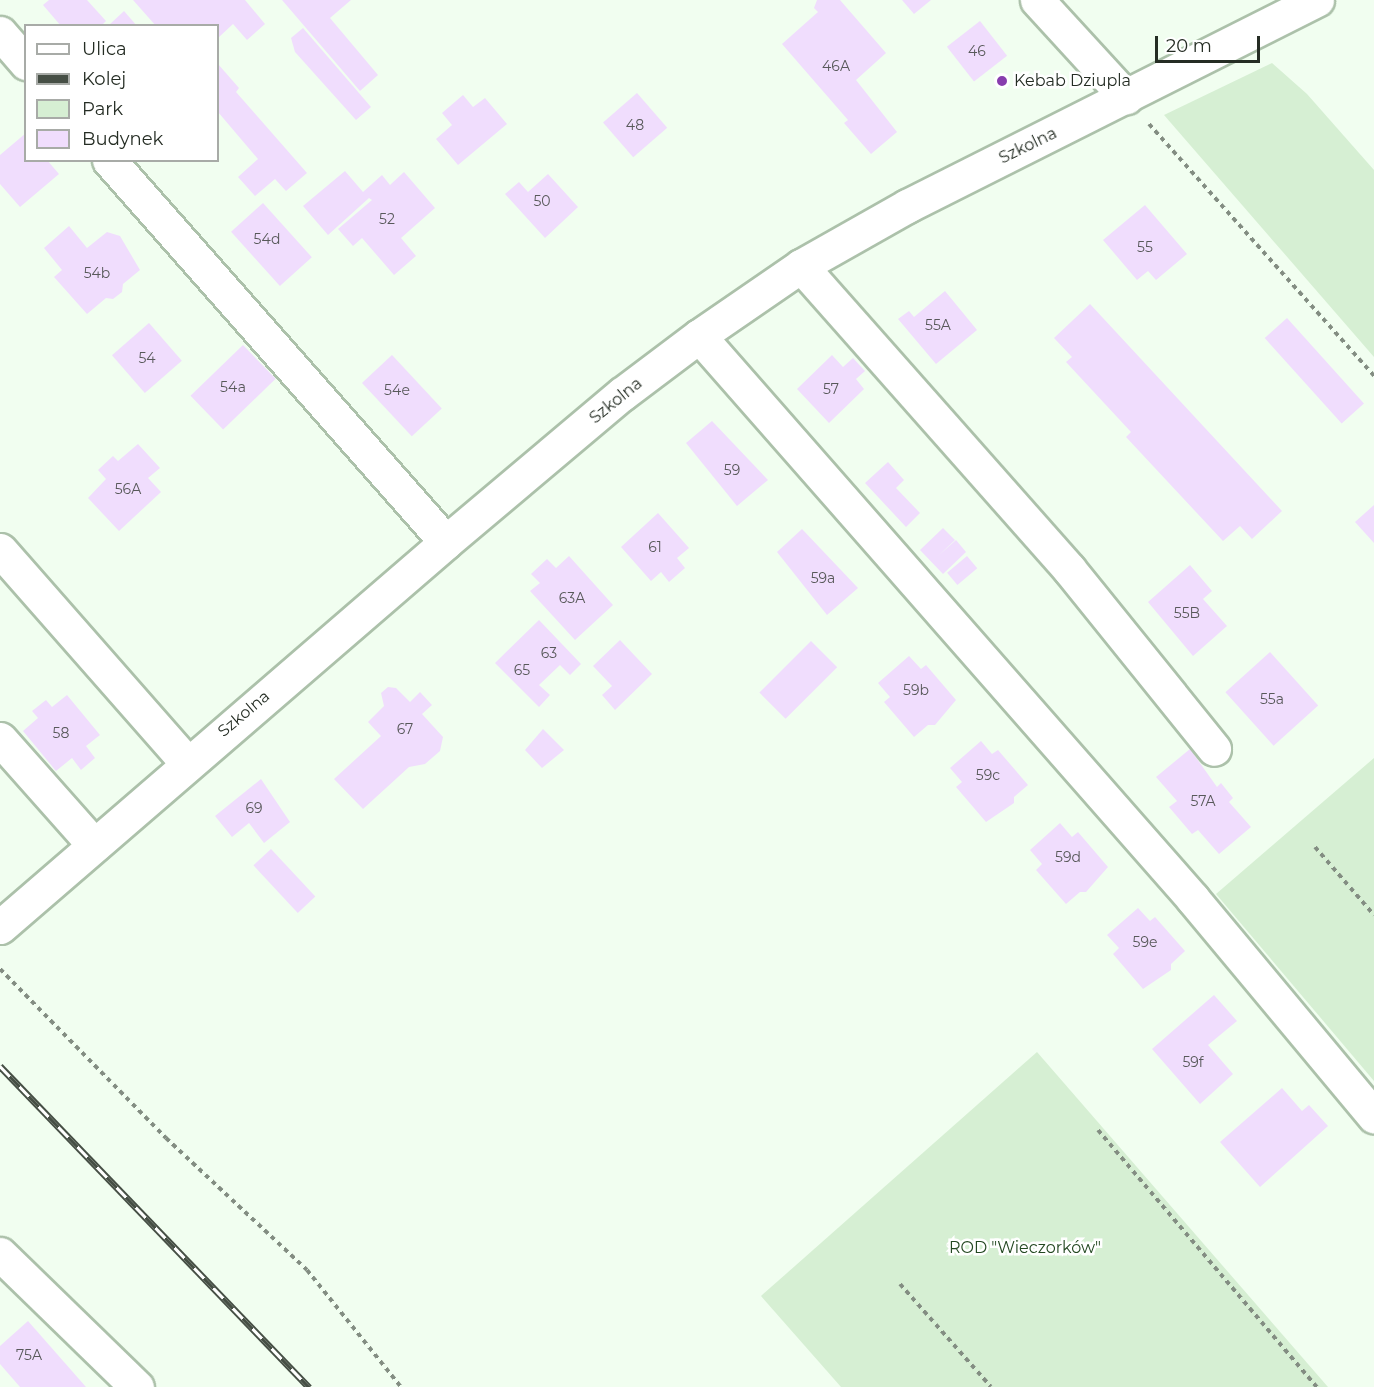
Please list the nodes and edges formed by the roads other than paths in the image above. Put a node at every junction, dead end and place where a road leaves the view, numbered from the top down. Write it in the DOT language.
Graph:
graph roads {
  1 [pos="1037,0"];
  2 [pos="1317,0"];
  3 [pos="0,33"];
  4 [pos="24,61"];
  5 [pos="1126,97"];
  6 [pos="111,162"];
  7 [pos="801,266"];
  8 [pos="699,336"];
  9 [pos="446,542"];
  10 [pos="0,550"];
  11 [pos="0,738"];
  12 [pos="1214,749"];
  13 [pos="187,763"];
  14 [pos="94,845"];
  15 [pos="0,927"];
  16 [pos="1374,1116"];
  17 [pos="0,1254"];
  18 [pos="137,1387"];
  1 -- 5 [label="street"];
  2 -- 5 [label="street, Szkolna"];
  3 -- 4 [label="street"];
  5 -- 7 [label="street, Szkolna"];
  6 -- 9 [label="street"];
  7 -- 8 [label="street, Szkolna"];
  7 -- 12 [label="street"];
  8 -- 9 [label="street, Szkolna"];
  8 -- 16 [label="street"];
  9 -- 13 [label="street, Szkolna"];
  10 -- 13 [label="street"];
  11 -- 14 [label="street"];
  13 -- 14 [label="street, Szkolna"];
  14 -- 15 [label="street, Szkolna"];
  17 -- 18 [label="street"];
}
